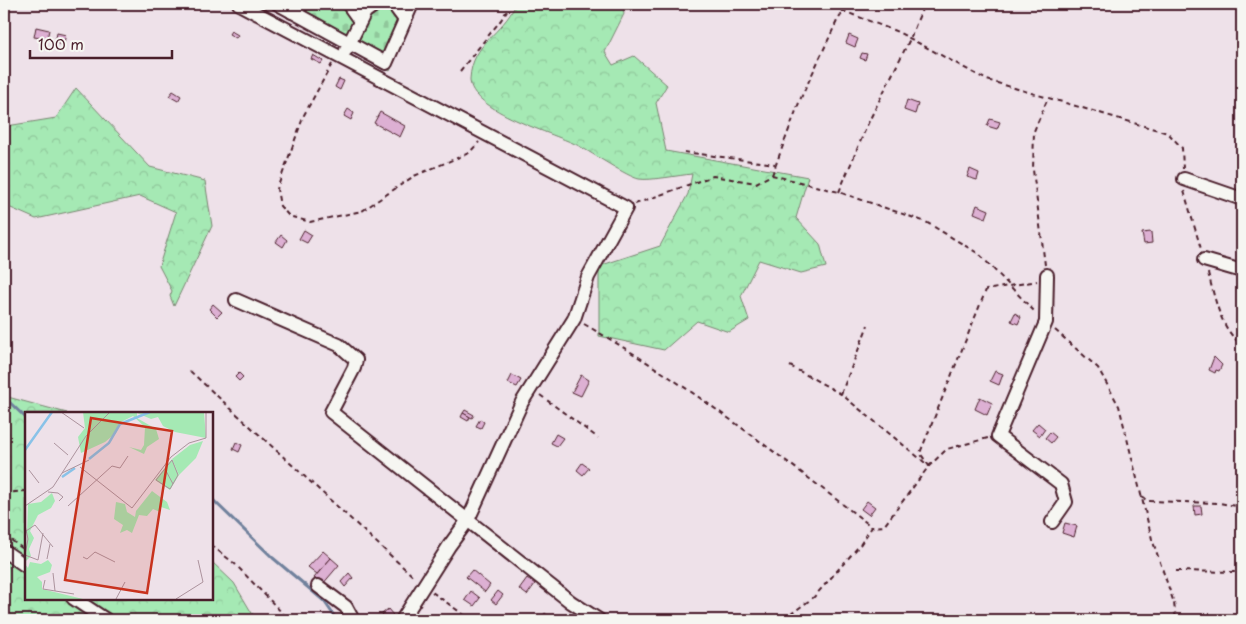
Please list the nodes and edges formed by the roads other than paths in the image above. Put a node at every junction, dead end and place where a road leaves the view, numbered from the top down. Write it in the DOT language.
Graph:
graph roads {
  1 [pos="239,4"];
  2 [pos="278,4"];
  3 [pos="303,4"];
  4 [pos="348,4"];
  5 [pos="376,4"];
  6 [pos="393,4"];
  7 [pos="412,4"];
  8 [pos="292,12"];
  9 [pos="405,20"];
  10 [pos="360,21"];
  11 [pos="349,43"];
  12 [pos="338,58"];
  13 [pos="1184,179"];
  14 [pos="1242,199"];
  15 [pos="1204,260"];
  16 [pos="1242,271"];
  17 [pos="1047,275"];
  18 [pos="236,300"];
  19 [pos="468,520"];
  20 [pos="1052,522"];
  21 [pos="4,551"];
  22 [pos="25,565"];
  23 [pos="318,586"];
  24 [pos="74,599"];
  25 [pos="106,620"];
  26 [pos="353,620"];
  27 [pos="402,620"];
  28 [pos="599,620"];
  1 -- 12 [label="street"];
  2 -- 8 [label="street"];
  3 -- 8 [label="street"];
  4 -- 10 [label="street"];
  5 -- 10 [label="street"];
  6 -- 9 [label="street"];
  7 -- 9 [label="street"];
  8 -- 11 [label="street"];
  9 -- 11 [label="street"];
  10 -- 11 [label="street"];
  11 -- 12 [label="street"];
  12 -- 19 [label="street"];
  13 -- 14 [label="street"];
  15 -- 16 [label="street"];
  17 -- 20 [label="street"];
  18 -- 19 [label="street"];
  19 -- 27 [label="street"];
  19 -- 28 [label="street"];
  21 -- 22 [label="street"];
  23 -- 26 [label="street"];
  24 -- 25 [label="street"];
}
